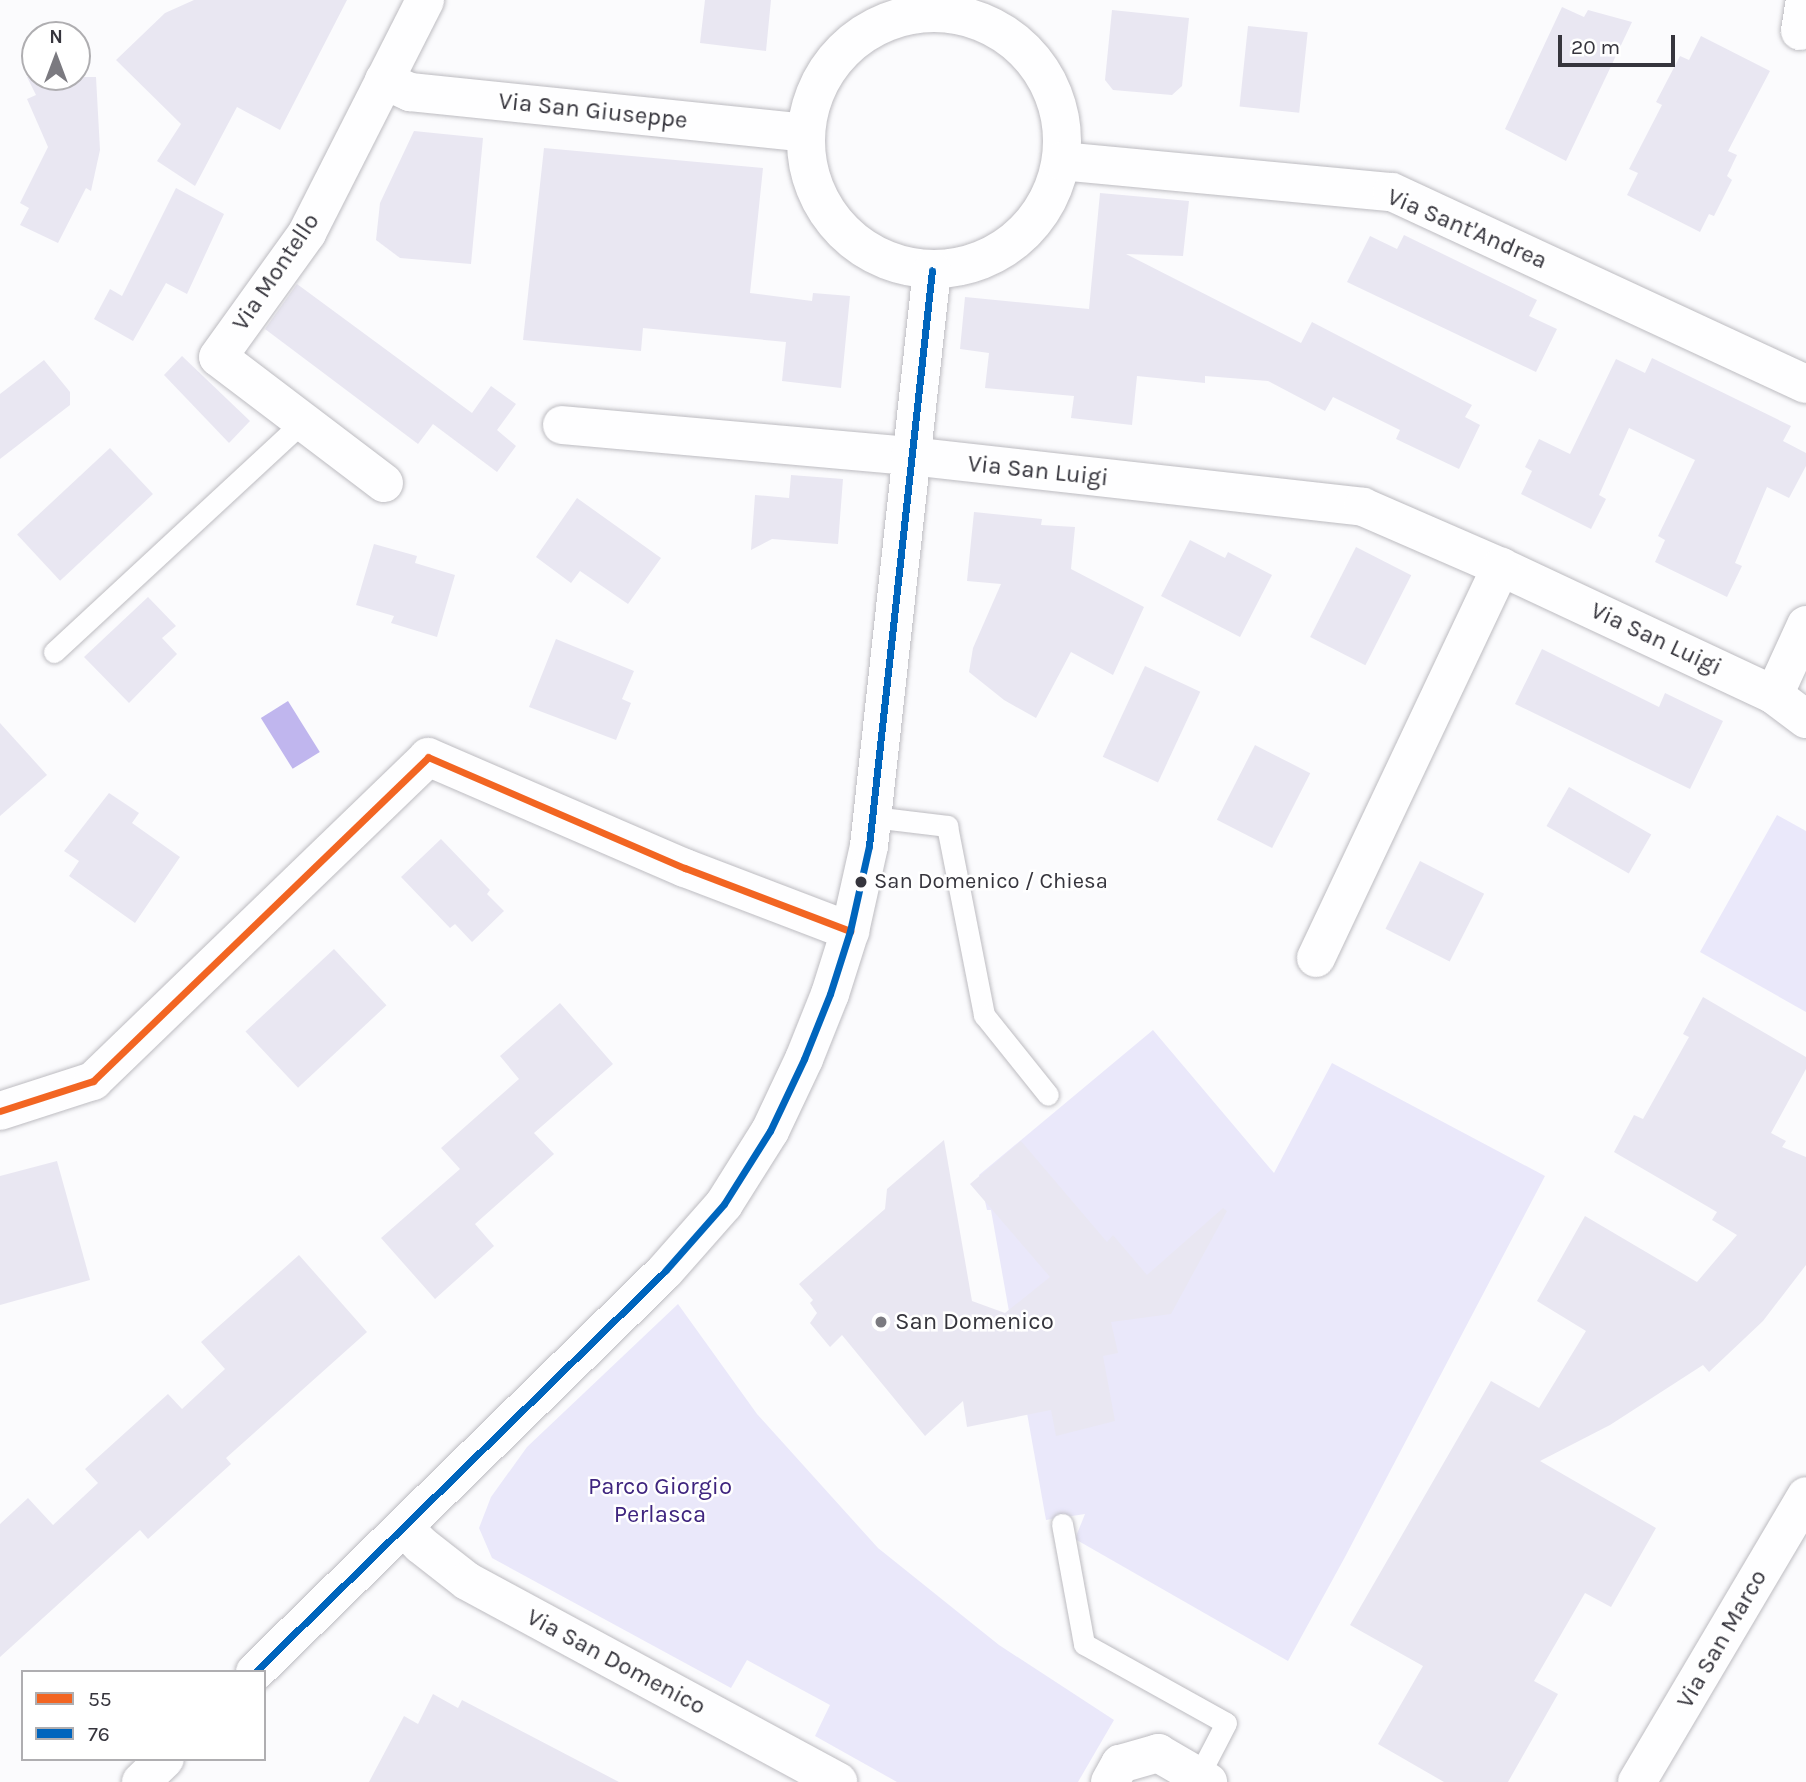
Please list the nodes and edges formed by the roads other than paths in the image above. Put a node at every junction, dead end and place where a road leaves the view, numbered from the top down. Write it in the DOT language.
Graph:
graph roads {
  1 [pos="425,0"];
  2 [pos="960,7"];
  3 [pos="384,80"];
  4 [pos="804,133"];
  5 [pos="1061,161"];
  6 [pos="932,270"];
  7 [pos="1806,384"];
  8 [pos="302,422"];
  9 [pos="562,425"];
  10 [pos="910,456"];
  11 [pos="384,483"];
  12 [pos="1501,567"];
  13 [pos="1806,625"];
  14 [pos="54,652"];
  15 [pos="1774,695"];
  16 [pos="1806,719"];
  17 [pos="873,817"];
  18 [pos="850,931"];
  19 [pos="1316,958"];
  20 [pos="1048,1095"];
  21 [pos="0,1111"];
  22 [pos="1806,1496"];
  23 [pos="1062,1524"];
  24 [pos="405,1528"];
  25 [pos="258,1670"];
  26 [pos="163,1761"];
  27 [pos="1203,1779"];
  28 [pos="141,1782"];
  29 [pos="838,1782"];
  30 [pos="1110,1782"];
  31 [pos="1637,1782"];
  1 -- 3 [label="street, Via Montello"];
  2 -- 4 [label="street"];
  2 -- 5 [label="street"];
  3 -- 4 [label="street, Via San Giuseppe"];
  3 -- 8 [label="street, Via Montello"];
  4 -- 6 [label="street"];
  5 -- 6 [label="street"];
  5 -- 7 [label="street, Via Sant'Andrea"];
  6 -- 10 [label="street"];
  8 -- 11 [label="street, Via Montello"];
  8 -- 14 [label="lane"];
  9 -- 10 [label="street, Via San Luigi"];
  10 -- 12 [label="street, Via San Luigi"];
  10 -- 17 [label="street"];
  12 -- 15 [label="street, Via San Luigi"];
  12 -- 19 [label="street"];
  13 -- 15 [label="street"];
  15 -- 16 [label="street, Via San Luigi"];
  17 -- 18 [label="street"];
  17 -- 20 [label="lane"];
  18 -- 21 [label="street"];
  18 -- 24 [label="street"];
  22 -- 31 [label="street, Via San Marco"];
  23 -- 27 [label="lane"];
  24 -- 25 [label="street"];
  24 -- 29 [label="street, Via San Domenico"];
  26 -- 28 [label="street"];
  27 -- 30 [label="street"];
}
